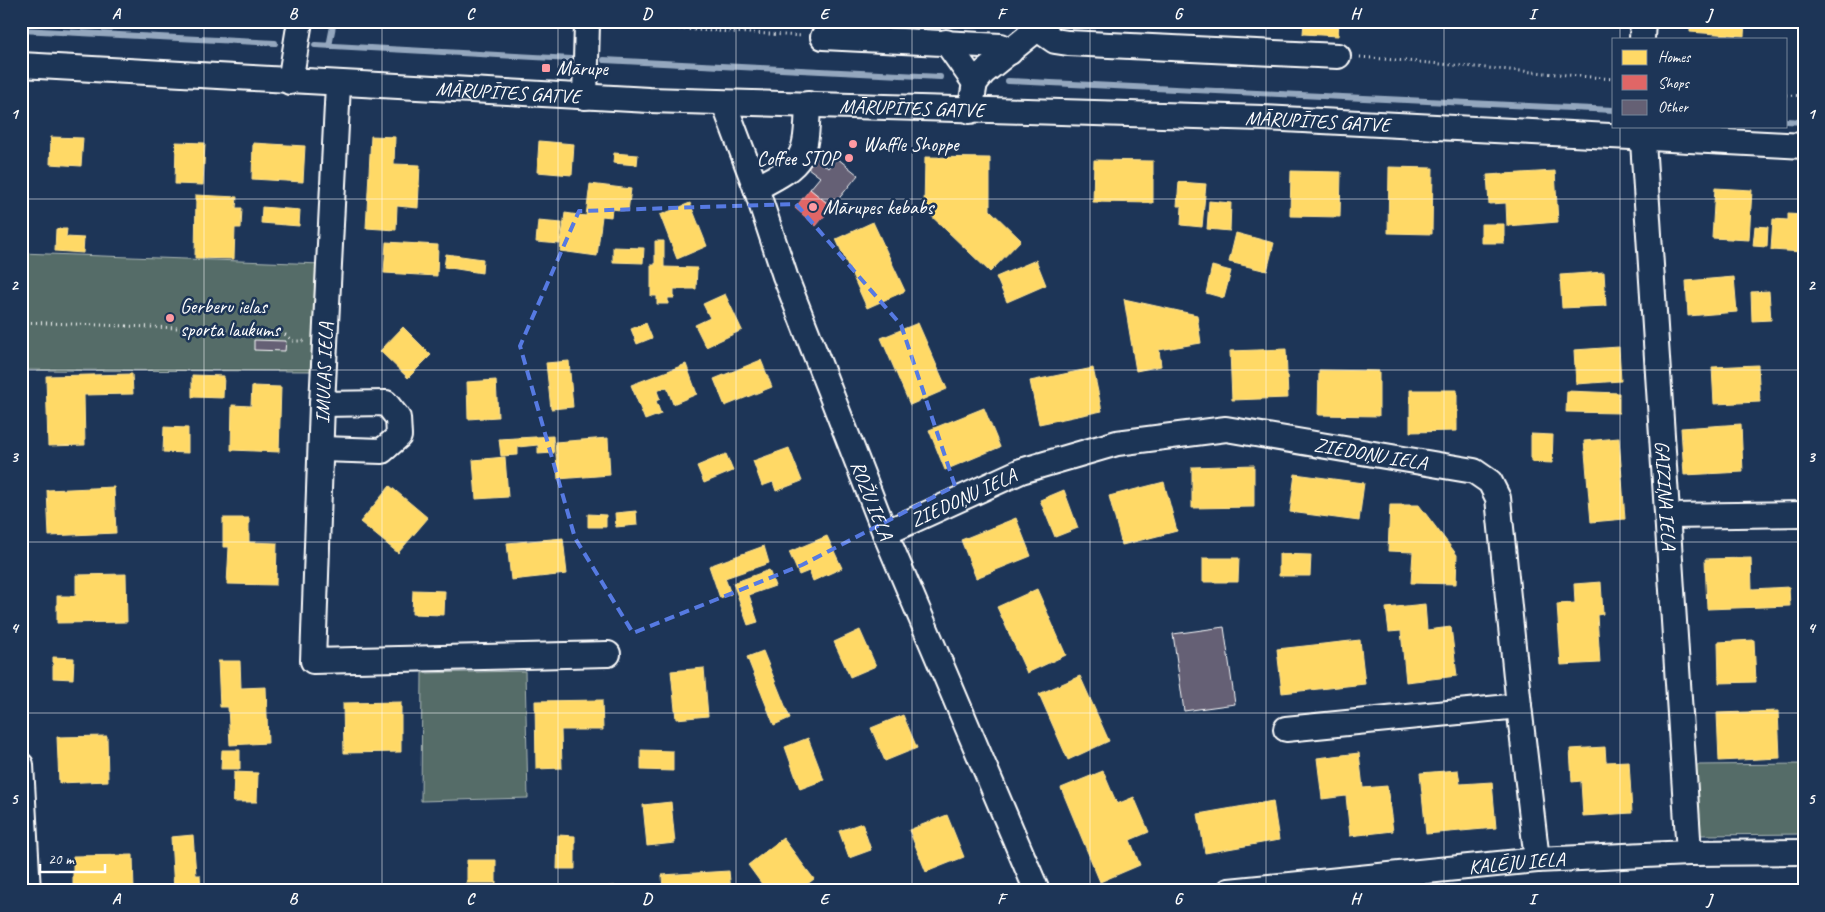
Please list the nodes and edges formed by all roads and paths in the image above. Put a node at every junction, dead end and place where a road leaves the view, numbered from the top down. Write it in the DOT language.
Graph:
graph roads {
  1 [pos="300,21"];
  2 [pos="516,21"];
  3 [pos="1643,21"];
  4 [pos="587,24"];
  5 [pos="1043,25"];
  6 [pos="824,37"];
  7 [pos="1642,38"];
  8 [pos="946,42"];
  9 [pos="1010,52"];
  10 [pos="1338,56"];
  11 [pos="21,65"];
  12 [pos="1612,79"];
  13 [pos="290,82"];
  14 [pos="975,83"];
  15 [pos="338,85"];
  16 [pos="1788,95"];
  17 [pos="1804,96"];
  18 [pos="585,97"];
  19 [pos="724,103"];
  20 [pos="808,104"];
  21 [pos="970,111"];
  22 [pos="1643,132"];
  23 [pos="1804,146"];
  24 [pos="756,188"];
  25 [pos="21,322"];
  26 [pos="325,343"];
  27 [pos="322,404"];
  28 [pos="322,449"];
  29 [pos="1804,514"];
  30 [pos="1669,516"];
  31 [pos="885,533"];
  32 [pos="608,654"];
  33 [pos="1519,706"];
  34 [pos="1286,729"];
  35 [pos="21,766"];
  36 [pos="1804,852"];
  37 [pos="1689,853"];
  38 [pos="1537,860"];
  39 [pos="28,891"];
  40 [pos="1037,891"];
  41 [pos="1229,891"];
  1 -- 13 [label="street"];
  2 -- 4 [label="path"];
  3 -- 7 [label="street"];
  4 -- 6 [label="path"];
  4 -- 18 [label="street"];
  5 -- 9 [label="street"];
  5 -- 10 [label="street"];
  6 -- 8 [label="street"];
  8 -- 9 [label="street"];
  8 -- 14 [label="street"];
  9 -- 14 [label="street"];
  10 -- 12 [label="path"];
  11 -- 13 [label="street, MĀRUPĪTES GATVE"];
  13 -- 15 [label="street, MĀRUPĪTES GATVE"];
  14 -- 21 [label="street"];
  15 -- 18 [label="street, MĀRUPĪTES GATVE"];
  15 -- 26 [label="street, IMULAS IELA"];
  16 -- 17 [label="path"];
  18 -- 19 [label="street, MĀRUPĪTES GATVE"];
  19 -- 20 [label="street, MĀRUPĪTES GATVE"];
  19 -- 24 [label="street, ROŽU IELA"];
  20 -- 21 [label="street, MĀRUPĪTES GATVE"];
  20 -- 24 [label="street"];
  21 -- 22 [label="street, MĀRUPĪTES GATVE"];
  22 -- 23 [label="street, MĀRUPĪTES GATVE"];
  22 -- 30 [label="street, GAIZIŅA IELA"];
  24 -- 31 [label="street, ROŽU IELA"];
  25 -- 26 [label="path"];
  26 -- 27 [label="street, IMULAS IELA"];
  27 -- 28 [label="street, IMULAS IELA"];
  27 -- 28 [label="street"];
  28 -- 32 [label="street, IMULAS IELA"];
  29 -- 30 [label="street"];
  30 -- 37 [label="street, GAIZIŅA IELA"];
  31 -- 33 [label="street, ZIEDOŅU IELA"];
  31 -- 40 [label="street, ROŽU IELA"];
  33 -- 34 [label="street"];
  33 -- 38 [label="street, ZIEDOŅU IELA"];
  35 -- 39 [label="street"];
  36 -- 37 [label="street, KALĒJU IELA"];
  37 -- 38 [label="street, KALĒJU IELA"];
  38 -- 41 [label="street, KALĒJU IELA"];
}
